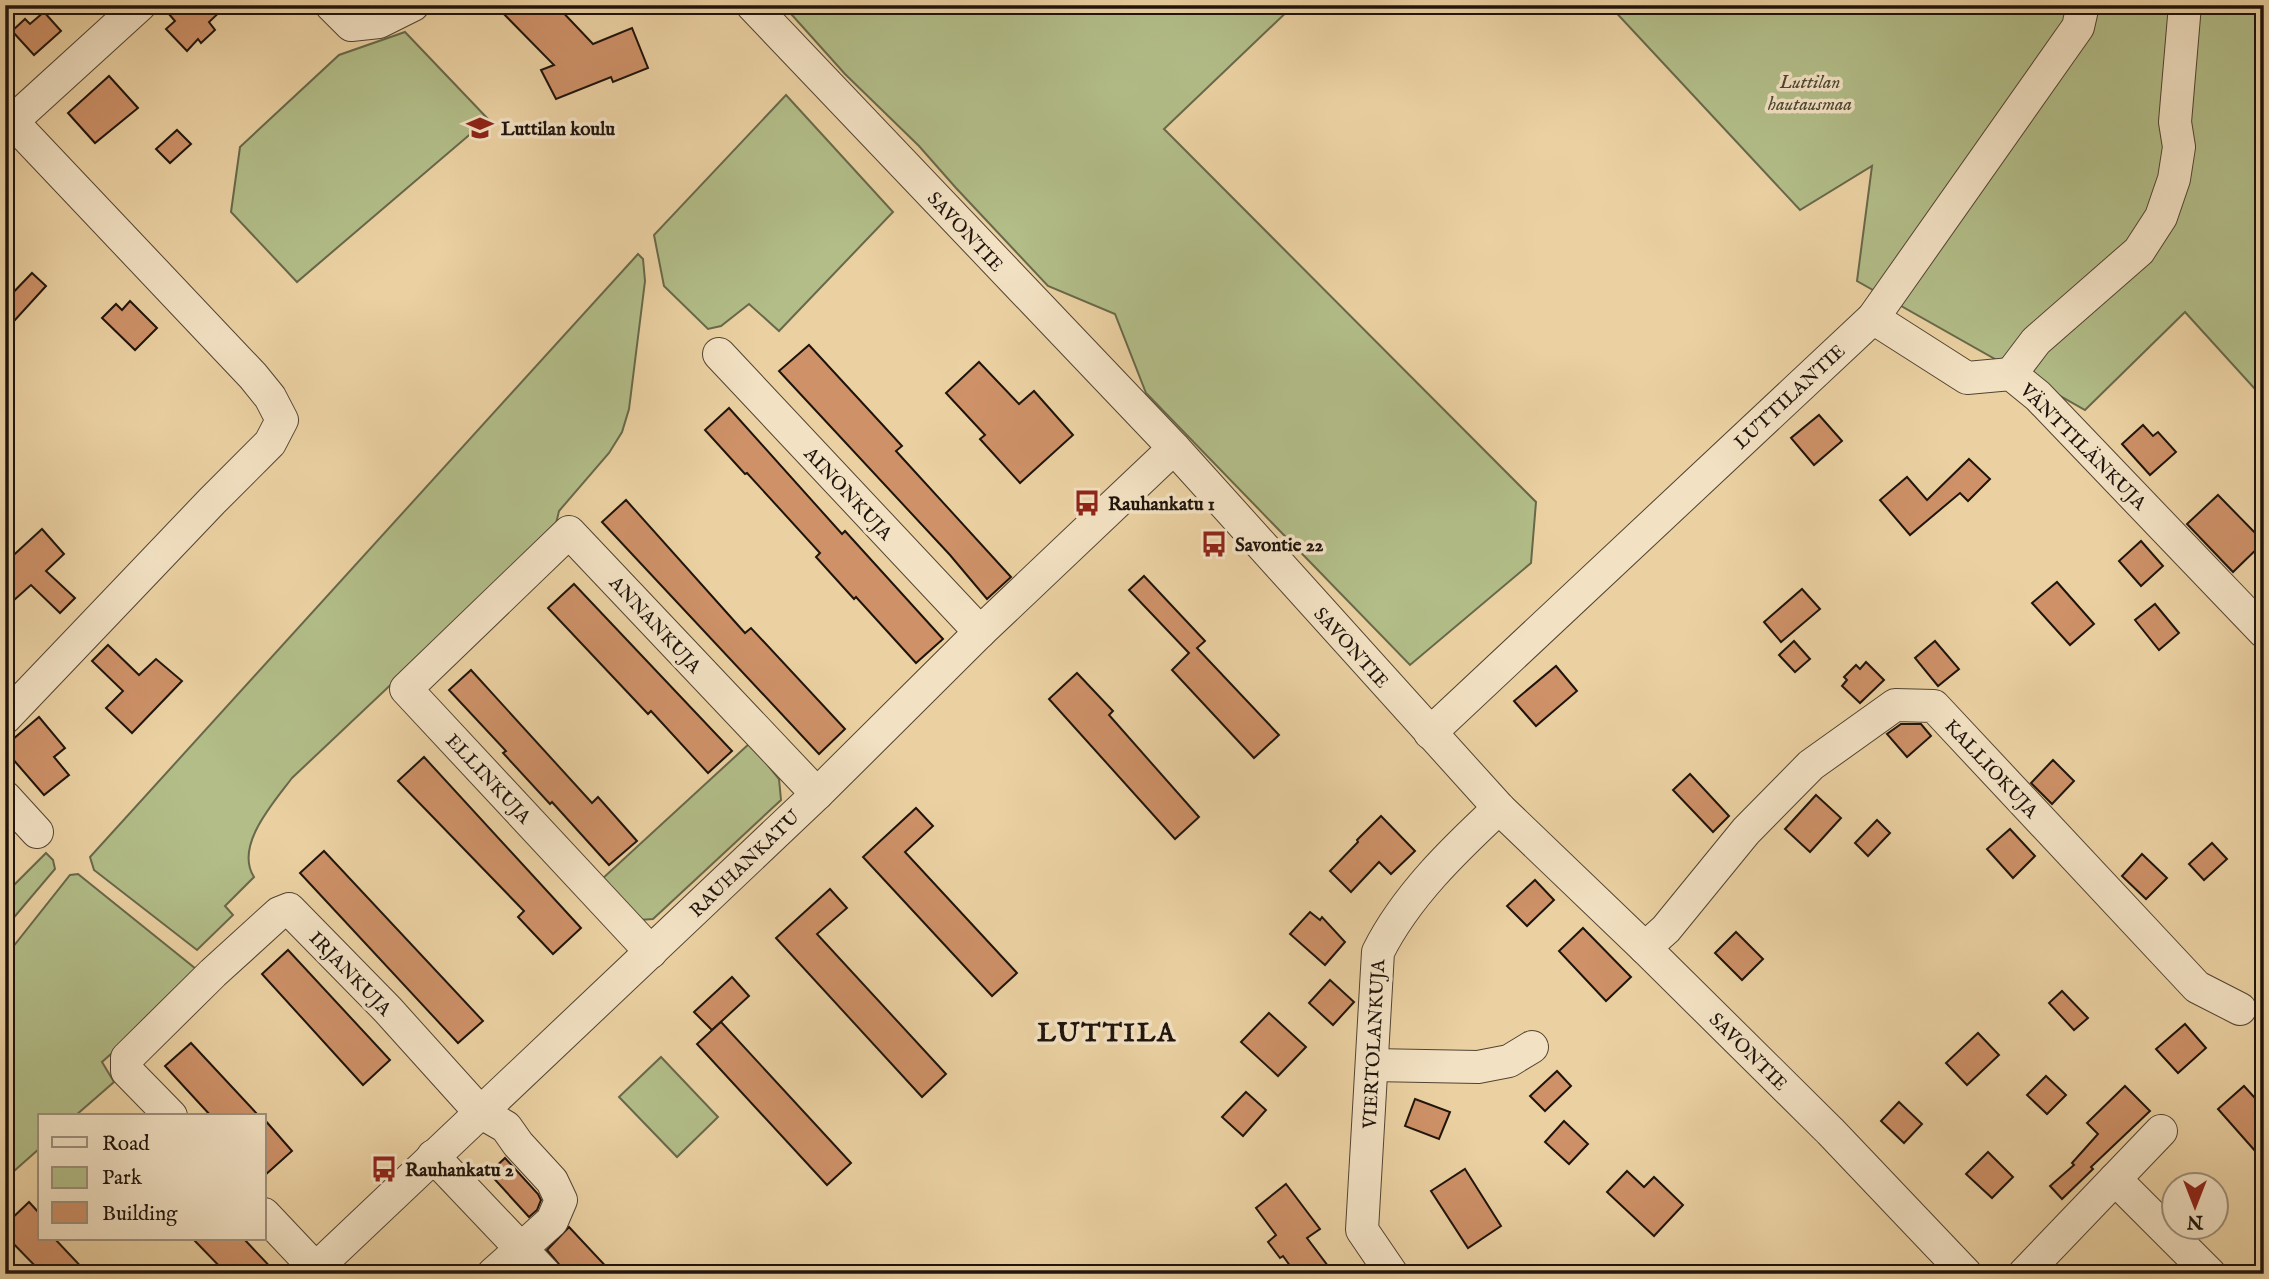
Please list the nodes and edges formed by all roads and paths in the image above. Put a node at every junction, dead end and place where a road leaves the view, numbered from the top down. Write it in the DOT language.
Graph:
graph roads {
  1 [pos="140,5"];
  2 [pos="414,5"];
  3 [pos="752,5"];
  4 [pos="2083,5"];
  5 [pos="2185,5"];
  6 [pos="341,15"];
  7 [pos="8,121"];
  8 [pos="1872,318"];
  9 [pos="719,354"];
  10 [pos="2011,374"];
  11 [pos="1174,448"];
  12 [pos="491,608"];
  13 [pos="980,632"];
  14 [pos="2264,632"];
  15 [pos="5,718"];
  16 [pos="1430,733"];
  17 [pos="817,794"];
  18 [pos="5,797"];
  19 [pos="1499,808"];
  20 [pos="37,832"];
  21 [pos="1645,947"];
  22 [pos="651,952"];
  23 [pos="2240,1009"];
  24 [pos="1532,1047"];
  25 [pos="1372,1065"];
  26 [pos="480,1112"];
  27 [pos="169,1114"];
  28 [pos="2161,1131"];
  29 [pos="433,1156"];
  30 [pos="2115,1179"];
  31 [pos="266,1216"];
  32 [pos="520,1248"];
  33 [pos="313,1271"];
  34 [pos="493,1274"];
  35 [pos="545,1274"];
  36 [pos="1392,1274"];
  37 [pos="1966,1274"];
  38 [pos="2024,1274"];
  39 [pos="2210,1274"];
  1 -- 7 [label="street"];
  2 -- 6 [label="street"];
  3 -- 11 [label="street, SAVONTIE"];
  4 -- 8 [label="street, LUTTILANTIE"];
  5 -- 10 [label="street"];
  7 -- 15 [label="street"];
  8 -- 10 [label="street, VÄNTTILÄNKUJA"];
  8 -- 16 [label="street, LUTTILANTIE"];
  9 -- 13 [label="street, AINONKUJA"];
  10 -- 14 [label="street, VÄNTTILÄNKUJA"];
  11 -- 13 [label="street, RAUHANKATU"];
  11 -- 16 [label="street, SAVONTIE"];
  12 -- 17 [label="street, ANNANKUJA"];
  12 -- 22 [label="street, ELLINKUJA"];
  13 -- 17 [label="street, RAUHANKATU"];
  16 -- 19 [label="street, SAVONTIE"];
  17 -- 22 [label="street, RAUHANKATU"];
  18 -- 20 [label="street"];
  19 -- 21 [label="street, SAVONTIE"];
  19 -- 25 [label="street, VIERTOLANKUJA"];
  21 -- 23 [label="street, KALLIOKUJA"];
  21 -- 37 [label="street, SAVONTIE"];
  22 -- 26 [label="street, RAUHANKATU"];
  24 -- 25 [label="street"];
  25 -- 36 [label="street, VIERTOLANKUJA"];
  26 -- 27 [label="street, IRJANKUJA"];
  26 -- 29 [label="street, RAUHANKATU"];
  26 -- 32 [label="street"];
  28 -- 30 [label="street"];
  29 -- 32 [label="street"];
  29 -- 33 [label="street, RAUHANKATU"];
  30 -- 38 [label="street"];
  30 -- 39 [label="street"];
  31 -- 33 [label="street"];
  32 -- 34 [label="street"];
  32 -- 35 [label="street"];
}
